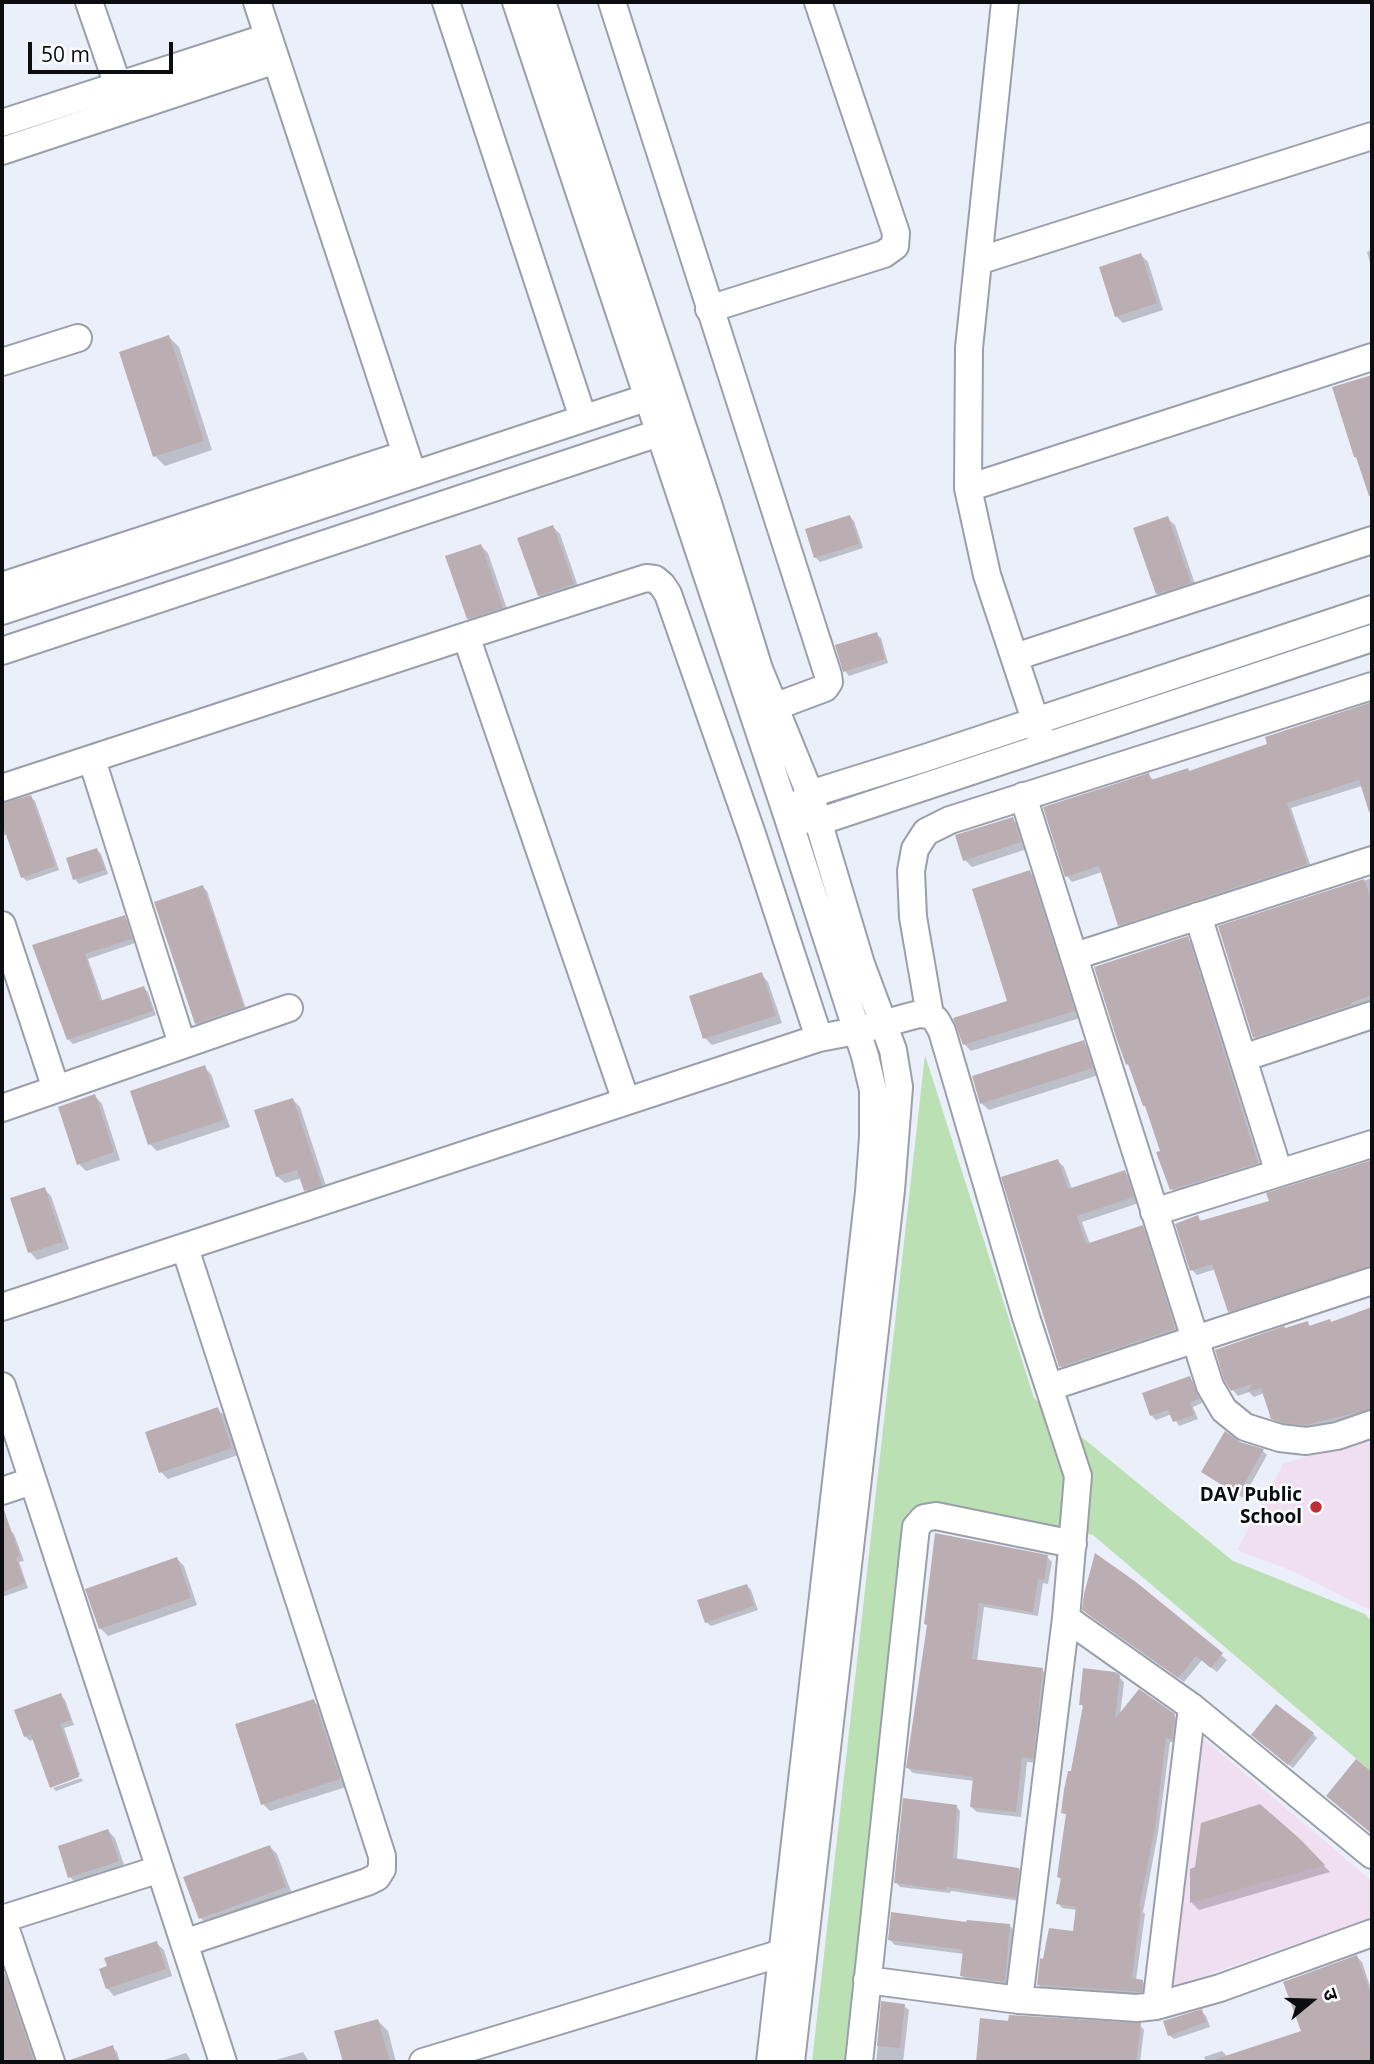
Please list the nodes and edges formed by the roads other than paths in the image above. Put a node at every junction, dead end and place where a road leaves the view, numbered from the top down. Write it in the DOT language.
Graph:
graph roads {
  1 [pos="89,2"];
  2 [pos="257,2"];
  3 [pos="446,2"];
  4 [pos="516,2"];
  5 [pos="542,2"];
  6 [pos="612,2"];
  7 [pos="818,2"];
  8 [pos="1005,2"];
  9 [pos="272,49"];
  10 [pos="122,98"];
  11 [pos="2,123"];
  12 [pos="1372,136"];
  13 [pos="2,151"];
  14 [pos="978,261"];
  15 [pos="709,309"];
  16 [pos="78,338"];
  17 [pos="1372,357"];
  18 [pos="2,362"];
  19 [pos="659,394"];
  20 [pos="583,418"];
  21 [pos="670,429"];
  22 [pos="409,465"];
  23 [pos="968,488"];
  24 [pos="1372,540"];
  25 [pos="170,544"];
  26 [pos="2,586"];
  27 [pos="188,589"];
  28 [pos="1372,610"];
  29 [pos="2,611"];
  30 [pos="466,636"];
  31 [pos="1372,638"];
  32 [pos="2,651"];
  33 [pos="1015,657"];
  34 [pos="1372,685"];
  35 [pos="774,707"];
  36 [pos="1036,720"];
  37 [pos="1044,747"];
  38 [pos="92,760"];
  39 [pos="2,788"];
  40 [pos="810,794"];
  41 [pos="1023,796"];
  42 [pos="787,815"];
  43 [pos="818,822"];
  44 [pos="1372,860"];
  45 [pos="1198,916"];
  46 [pos="2,925"];
  47 [pos="1075,956"];
  48 [pos="289,1008"];
  49 [pos="930,1015"];
  50 [pos="1372,1015"];
  51 [pos="883,1023"];
  52 [pos="856,1031"];
  53 [pos="819,1038"];
  54 [pos="182,1044"];
  55 [pos="1243,1058"];
  56 [pos="56,1089"];
  57 [pos="626,1101"];
  58 [pos="2,1108"];
  59 [pos="1372,1144"];
  60 [pos="1279,1173"];
  61 [pos="1154,1212"];
  62 [pos="185,1248"];
  63 [pos="1372,1281"];
  64 [pos="2,1307"];
  65 [pos="1196,1338"];
  66 [pos="2,1386"];
  67 [pos="1050,1387"];
  68 [pos="1372,1424"];
  69 [pos="32,1481"];
  70 [pos="2,1491"];
  71 [pos="1074,1536"];
  72 [pos="1066,1618"];
  73 [pos="1192,1707"];
  74 [pos="1372,1855"];
  75 [pos="160,1869"];
  76 [pos="2,1919"];
  77 [pos="1372,1933"];
  78 [pos="184,1943"];
  79 [pos="782,1953"];
  80 [pos="8,1956"];
  81 [pos="867,1980"];
  82 [pos="1018,2000"];
  83 [pos="1156,2006"];
  84 [pos="51,2062"];
  85 [pos="223,2062"];
  86 [pos="423,2062"];
  87 [pos="770,2062"];
  88 [pos="791,2062"];
  89 [pos="859,2062"];
  1 -- 10 [label="street"];
  2 -- 9 [label="street"];
  3 -- 20 [label="street"];
  4 -- 19 [label="street"];
  5 -- 19 [label="street"];
  6 -- 15 [label="street"];
  7 -- 15 [label="street"];
  8 -- 14 [label="street"];
  9 -- 10 [label="street"];
  9 -- 22 [label="street"];
  10 -- 11 [label="street"];
  10 -- 13 [label="street"];
  12 -- 14 [label="street"];
  14 -- 23 [label="street"];
  15 -- 35 [label="street"];
  16 -- 18 [label="street"];
  17 -- 23 [label="street"];
  19 -- 20 [label="street"];
  19 -- 21 [label="street"];
  20 -- 22 [label="street"];
  21 -- 27 [label="street"];
  21 -- 35 [label="street"];
  21 -- 42 [label="street"];
  22 -- 25 [label="street"];
  23 -- 33 [label="street"];
  24 -- 33 [label="street"];
  25 -- 26 [label="street"];
  25 -- 27 [label="street"];
  25 -- 29 [label="street"];
  27 -- 32 [label="street"];
  28 -- 36 [label="street"];
  30 -- 38 [label="street"];
  30 -- 53 [label="street"];
  30 -- 57 [label="street"];
  31 -- 37 [label="street"];
  33 -- 36 [label="street"];
  34 -- 41 [label="street"];
  35 -- 40 [label="street"];
  36 -- 37 [label="street"];
  36 -- 40 [label="street"];
  37 -- 43 [label="street"];
  38 -- 39 [label="street"];
  38 -- 54 [label="street"];
  40 -- 42 [label="street"];
  40 -- 43 [label="street"];
  41 -- 47 [label="street"];
  41 -- 49 [label="street"];
  42 -- 43 [label="street"];
  42 -- 52 [label="street"];
  43 -- 51 [label="street"];
  44 -- 45 [label="street"];
  45 -- 47 [label="street"];
  45 -- 55 [label="street"];
  46 -- 56 [label="street"];
  47 -- 61 [label="street"];
  48 -- 54 [label="street"];
  49 -- 51 [label="street"];
  49 -- 67 [label="street"];
  50 -- 55 [label="street"];
  51 -- 52 [label="street"];
  51 -- 88 [label="street"];
  52 -- 53 [label="street"];
  52 -- 79 [label="street"];
  53 -- 57 [label="street"];
  54 -- 56 [label="street"];
  55 -- 60 [label="street"];
  56 -- 58 [label="street"];
  57 -- 62 [label="street"];
  59 -- 60 [label="street"];
  60 -- 61 [label="street"];
  61 -- 65 [label="street"];
  62 -- 64 [label="street"];
  62 -- 78 [label="street"];
  63 -- 65 [label="street"];
  65 -- 67 [label="street"];
  65 -- 68 [label="street"];
  66 -- 69 [label="street"];
  67 -- 71 [label="street"];
  69 -- 70 [label="street"];
  69 -- 75 [label="street"];
  71 -- 72 [label="street"];
  71 -- 81 [label="street"];
  72 -- 73 [label="street"];
  72 -- 82 [label="street"];
  73 -- 74 [label="street"];
  73 -- 83 [label="street"];
  75 -- 76 [label="street"];
  75 -- 78 [label="street"];
  76 -- 80 [label="street"];
  77 -- 83 [label="street"];
  78 -- 85 [label="street"];
  79 -- 86 [label="street"];
  79 -- 87 [label="street"];
  80 -- 84 [label="street"];
  81 -- 82 [label="street"];
  81 -- 89 [label="street"];
  82 -- 83 [label="street"];
}
